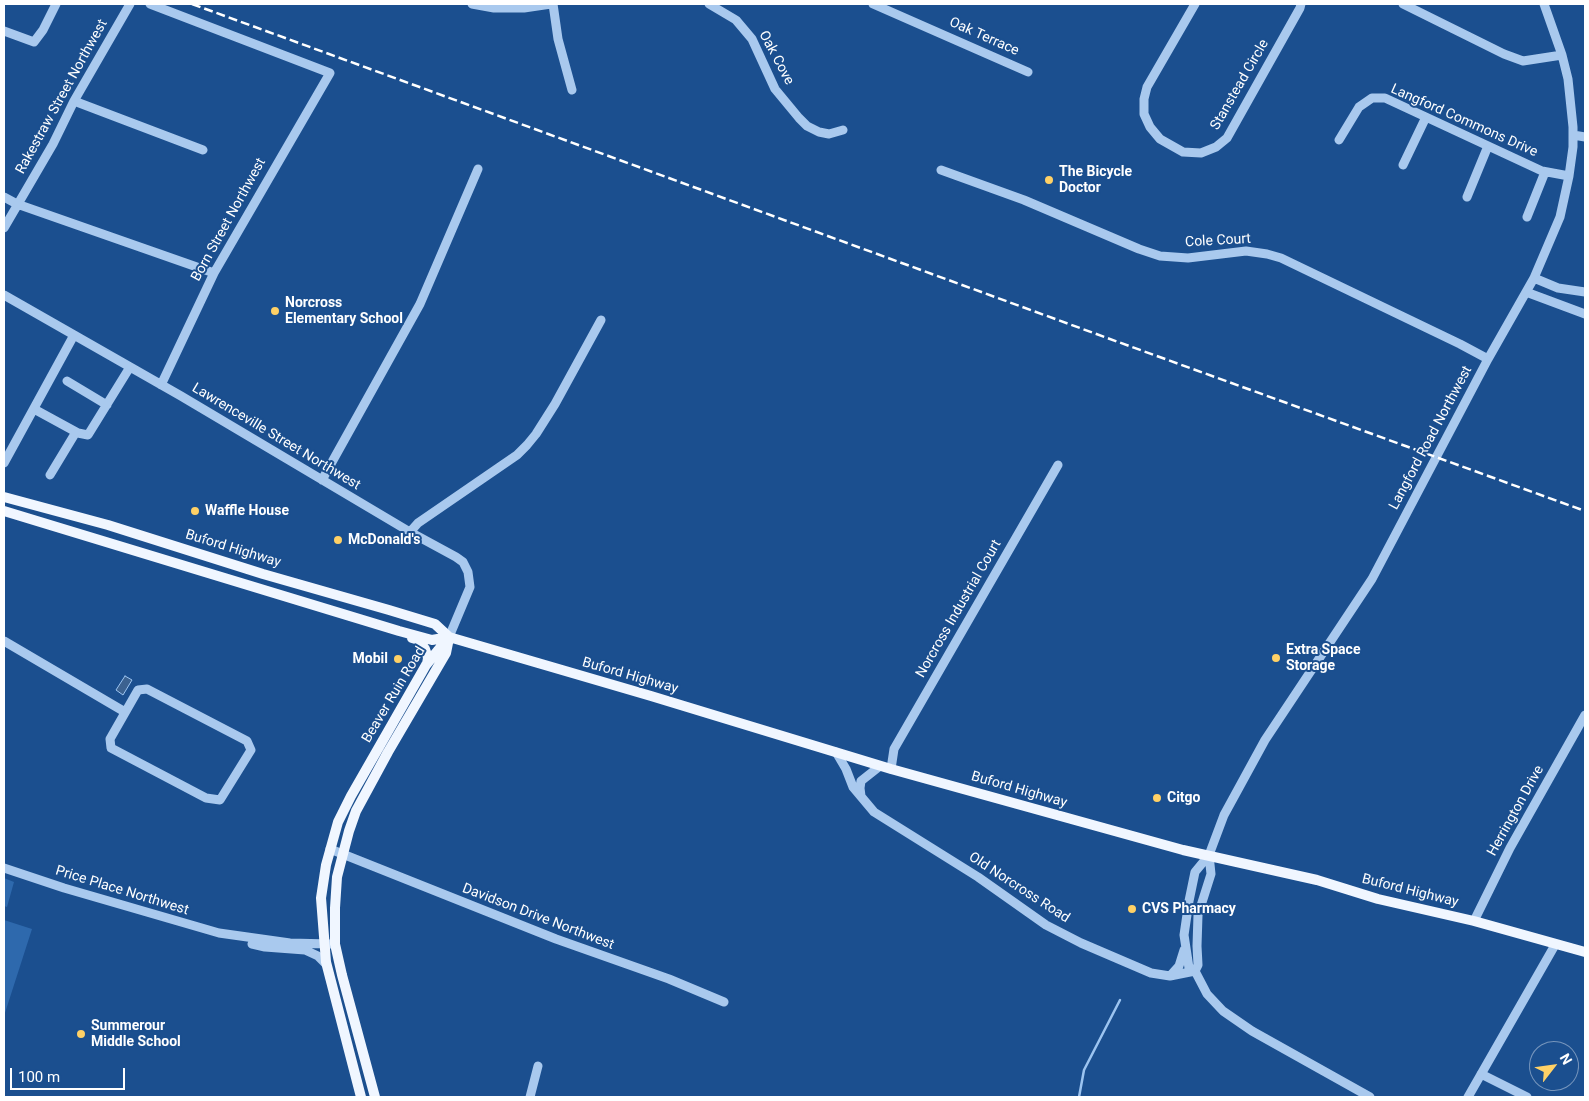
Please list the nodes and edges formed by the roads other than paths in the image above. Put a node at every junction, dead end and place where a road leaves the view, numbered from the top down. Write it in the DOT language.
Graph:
graph roads {
  1 [pos="56,4"];
  2 [pos="130,4"];
  3 [pos="150,4"];
  4 [pos="472,4"];
  5 [pos="552,4"];
  6 [pos="709,4"];
  7 [pos="874,4"];
  8 [pos="1195,4"];
  9 [pos="1301,4"];
  10 [pos="1403,4"];
  11 [pos="1544,4"];
  12 [pos="1420,8"];
  13 [pos="4,31"];
  14 [pos="1562,55"];
  15 [pos="1028,72"];
  16 [pos="572,90"];
  17 [pos="74,102"];
  18 [pos="1426,117"];
  19 [pos="843,130"];
  20 [pos="1573,135"];
  21 [pos="1585,137"];
  22 [pos="1339,140"];
  23 [pos="1488,146"];
  24 [pos="203,150"];
  25 [pos="1403,165"];
  26 [pos="478,169"];
  27 [pos="941,170"];
  28 [pos="1545,172"];
  29 [pos="1569,176"];
  30 [pos="4,197"];
  31 [pos="1466,197"];
  32 [pos="16,204"];
  33 [pos="1527,217"];
  34 [pos="4,228"];
  35 [pos="214,273"];
  36 [pos="1534,278"];
  37 [pos="1526,292"];
  38 [pos="1585,292"];
  39 [pos="4,295"];
  40 [pos="1585,314"];
  41 [pos="601,320"];
  42 [pos="74,335"];
  43 [pos="1488,359"];
  44 [pos="130,368"];
  45 [pos="67,381"];
  46 [pos="161,385"];
  47 [pos="107,405"];
  48 [pos="34,409"];
  49 [pos="76,432"];
  50 [pos="4,462"];
  51 [pos="1058,465"];
  52 [pos="50,475"];
  53 [pos="322,480"];
  54 [pos="4,497"];
  55 [pos="4,511"];
  56 [pos="410,532"];
  57 [pos="242,567"];
  58 [pos="238,582"];
  59 [pos="399,631"];
  60 [pos="449,637"];
  61 [pos="4,641"];
  62 [pos="426,665"];
  63 [pos="125,712"];
  64 [pos="1585,715"];
  65 [pos="836,752"];
  66 [pos="885,767"];
  67 [pos="861,796"];
  68 [pos="330,849"];
  69 [pos="342,854"];
  70 [pos="1209,855"];
  71 [pos="4,868"];
  72 [pos="1474,921"];
  73 [pos="234,936"];
  74 [pos="1185,942"];
  75 [pos="336,944"];
  76 [pos="1555,944"];
  77 [pos="323,945"];
  78 [pos="1585,952"];
  79 [pos="326,964"];
  80 [pos="1195,971"];
  81 [pos="1170,976"];
  82 [pos="724,1002"];
  83 [pos="538,1066"];
  84 [pos="1481,1074"];
  85 [pos="361,1097"];
  86 [pos="375,1097"];
  87 [pos="530,1097"];
  88 [pos="1370,1097"];
  89 [pos="1468,1097"];
  90 [pos="1527,1097"];
  1 -- 13 [label="street"];
  2 -- 17 [label="street, Rakestraw Street Northwest"];
  3 -- 35 [label="street, Born Street Northwest"];
  4 -- 5 [label="street"];
  5 -- 16 [label="street"];
  6 -- 19 [label="street, Oak Cove"];
  7 -- 15 [label="street, Oak Terrace"];
  8 -- 9 [label="street, Stanstead Circle"];
  10 -- 12 [label="street"];
  11 -- 14 [label="street, Langford Road Northwest"];
  12 -- 14 [label="street"];
  14 -- 20 [label="street, Langford Road Northwest"];
  17 -- 24 [label="street"];
  17 -- 32 [label="street, Rakestraw Street Northwest"];
  18 -- 22 [label="street, Langford Commons Drive"];
  18 -- 23 [label="street, Langford Commons Drive"];
  18 -- 25 [label="street"];
  20 -- 21 [label="street"];
  20 -- 29 [label="street, Langford Road Northwest"];
  23 -- 28 [label="street, Langford Commons Drive"];
  23 -- 31 [label="street"];
  26 -- 53 [label="street"];
  27 -- 43 [label="street, Cole Court"];
  28 -- 29 [label="street, Langford Commons Drive"];
  28 -- 33 [label="street"];
  29 -- 36 [label="street, Langford Road Northwest"];
  30 -- 32 [label="street"];
  32 -- 34 [label="street"];
  32 -- 35 [label="street"];
  35 -- 46 [label="street, Born Street Northwest"];
  36 -- 37 [label="street, Langford Road Northwest"];
  36 -- 38 [label="street"];
  37 -- 40 [label="street"];
  37 -- 43 [label="street, Langford Road Northwest"];
  39 -- 42 [label="street, Lawrenceville Street Northwest"];
  41 -- 56 [label="street"];
  42 -- 44 [label="street, Lawrenceville Street Northwest"];
  42 -- 48 [label="street"];
  43 -- 70 [label="street, Langford Road Northwest"];
  44 -- 46 [label="street, Lawrenceville Street Northwest"];
  44 -- 47 [label="street"];
  45 -- 47 [label="street"];
  46 -- 53 [label="street, Lawrenceville Street Northwest"];
  47 -- 49 [label="street"];
  48 -- 49 [label="street"];
  48 -- 50 [label="street"];
  49 -- 52 [label="street"];
  51 -- 66 [label="street, Norcross Industrial Court"];
  53 -- 56 [label="street, Lawrenceville Street Northwest"];
  54 -- 57 [label="main road, Buford Highway"];
  55 -- 58 [label="main road, Buford Highway"];
  56 -- 60 [label="street, Lawrenceville Street Northwest"];
  57 -- 58 [label="main road"];
  57 -- 60 [label="main road, Buford Highway"];
  58 -- 59 [label="main road, Buford Highway"];
  59 -- 60 [label="main road, Buford Highway"];
  59 -- 62 [label="main road"];
  60 -- 62 [label="main road, Beaver Ruin Road"];
  60 -- 65 [label="main road, Buford Highway"];
  60 -- 69 [label="main road, Beaver Ruin Road"];
  61 -- 63 [label="street"];
  62 -- 68 [label="main road, Beaver Ruin Road"];
  63 -- 63 [label="street"];
  64 -- 72 [label="street, Herrington Drive"];
  65 -- 66 [label="main road, Buford Highway"];
  65 -- 67 [label="street, Old Norcross Road"];
  66 -- 67 [label="street"];
  66 -- 70 [label="main road, Buford Highway"];
  67 -- 81 [label="street, Old Norcross Road"];
  68 -- 69 [label="street, Davidson Drive Northwest"];
  68 -- 77 [label="main road, Beaver Ruin Road"];
  69 -- 75 [label="main road, Beaver Ruin Road"];
  69 -- 82 [label="street, Davidson Drive Northwest"];
  70 -- 72 [label="main road, Buford Highway"];
  70 -- 74 [label="street, Langford Road Northwest"];
  70 -- 80 [label="street, Langford Road Northwest"];
  71 -- 73 [label="street, Price Place Northwest"];
  72 -- 76 [label="main road, Buford Highway"];
  73 -- 77 [label="street, Price Place Northwest"];
  73 -- 79 [label="street, Price Place Northwest"];
  74 -- 80 [label="street, Langford Road Northwest"];
  74 -- 81 [label="street"];
  75 -- 77 [label="street, Price Place Northwest"];
  75 -- 86 [label="main road, Beaver Ruin Road"];
  76 -- 78 [label="main road, Buford Highway"];
  76 -- 84 [label="street"];
  77 -- 79 [label="main road, Beaver Ruin Road"];
  79 -- 85 [label="main road, Beaver Ruin Road"];
  80 -- 81 [label="street, Old Norcross Road"];
  80 -- 88 [label="street"];
  83 -- 87 [label="street"];
  84 -- 89 [label="street"];
  84 -- 90 [label="street"];
}
